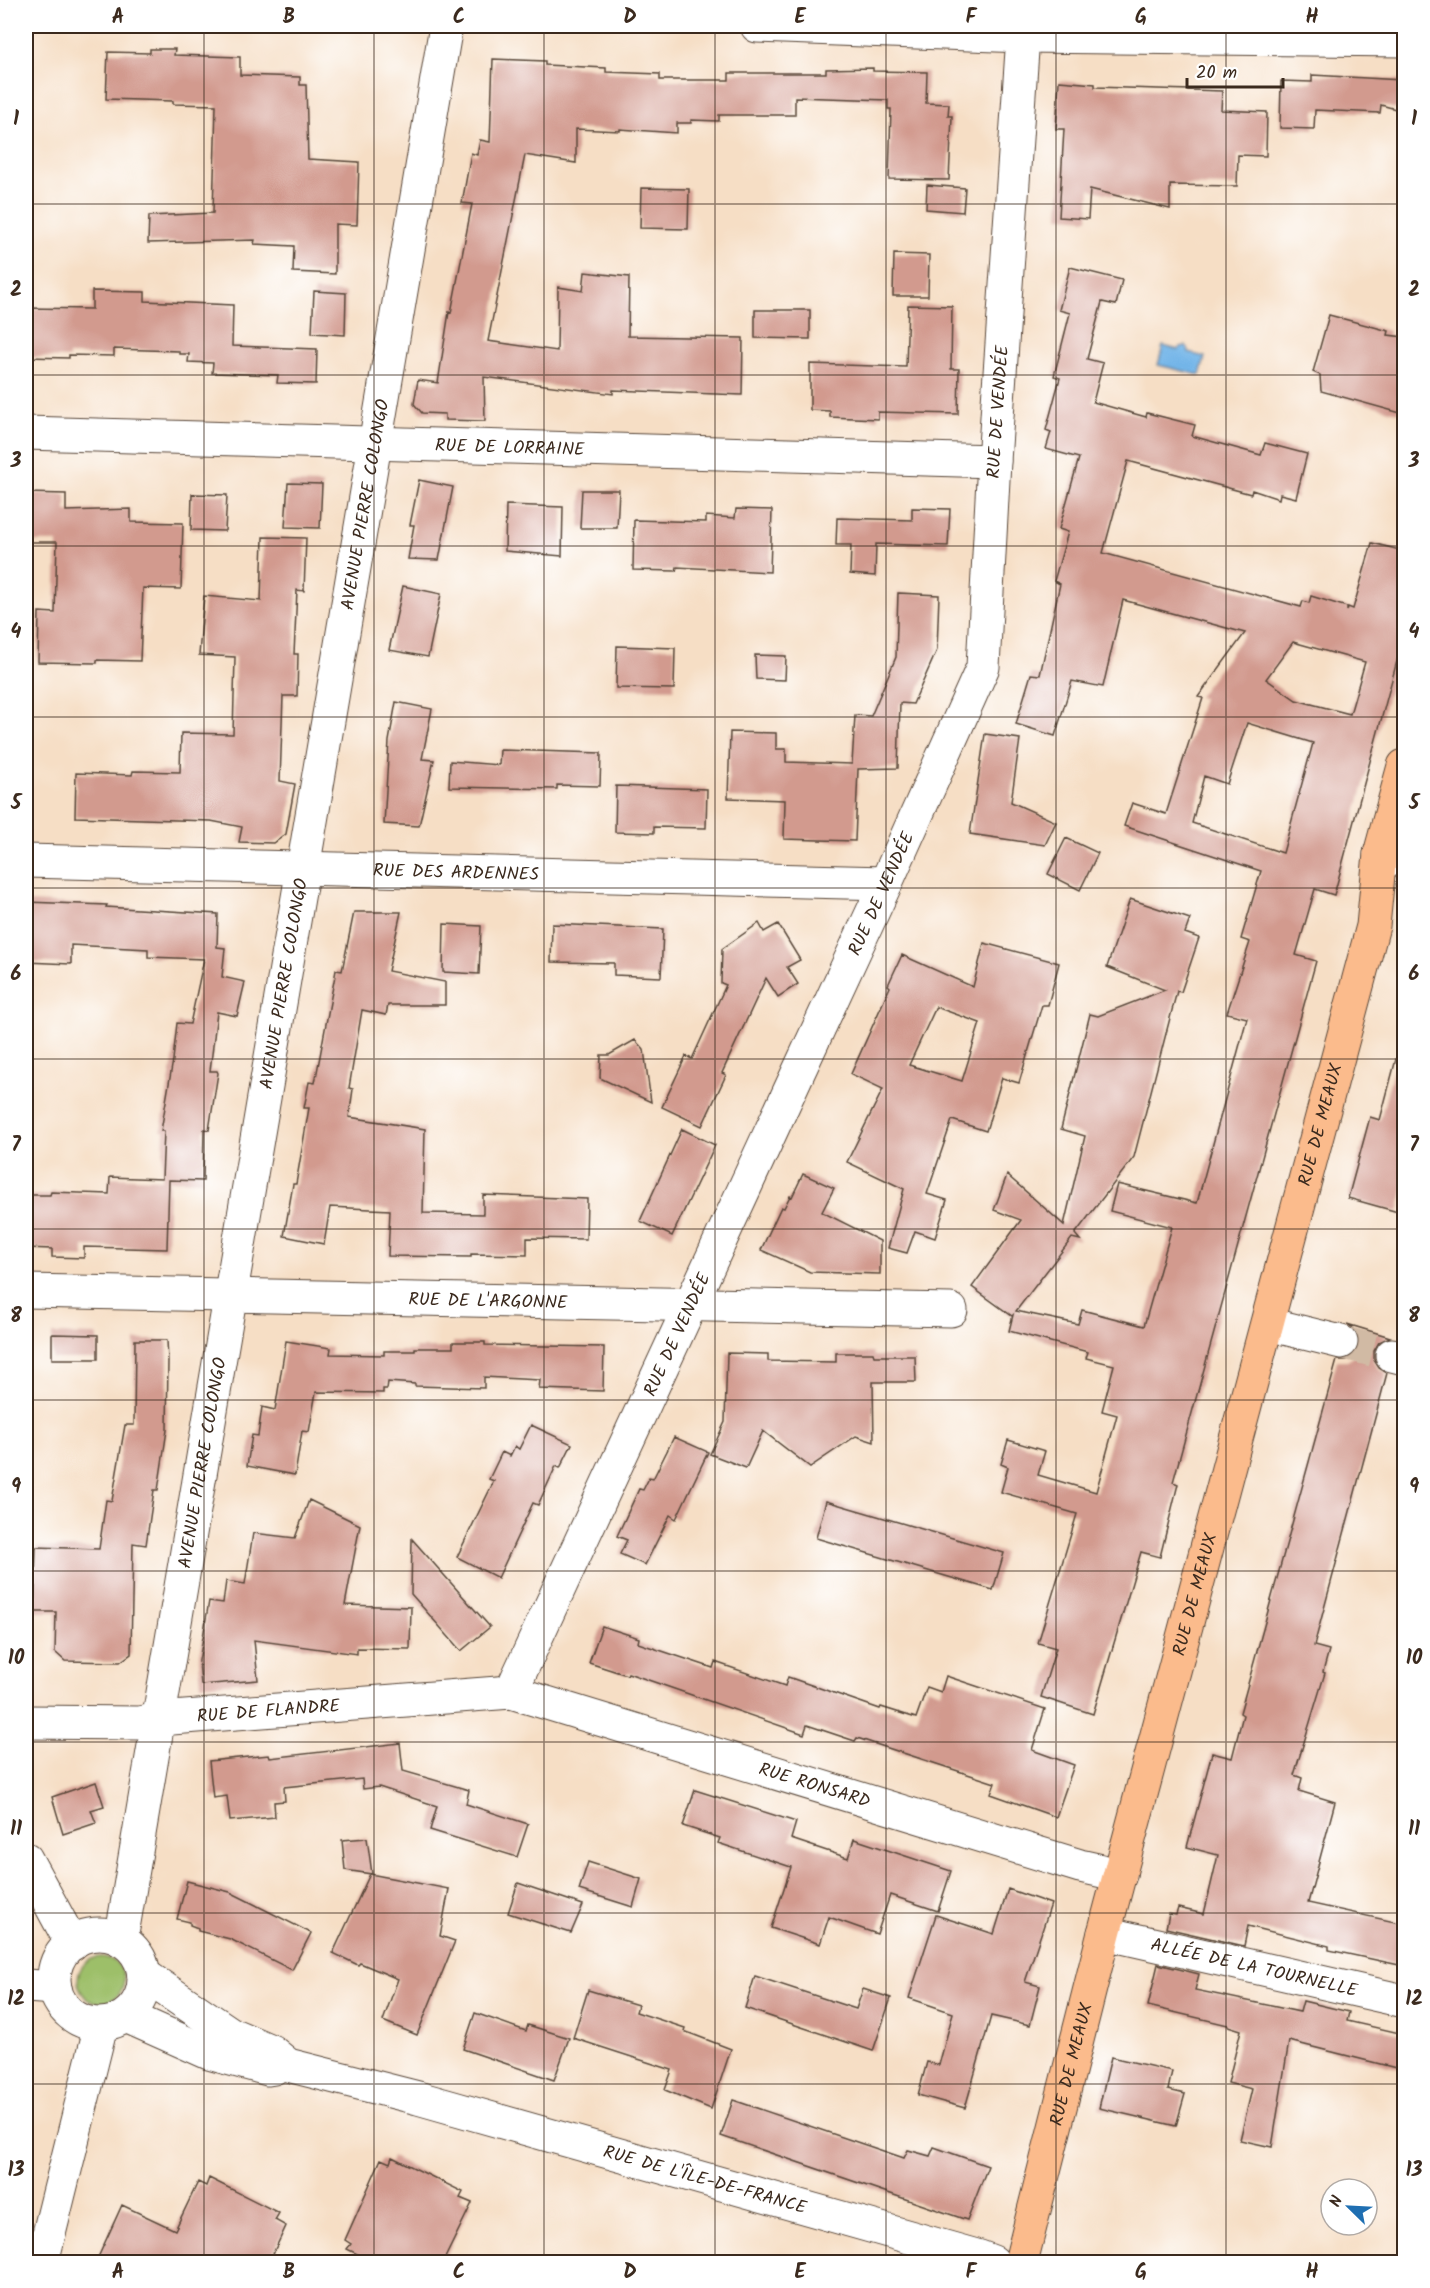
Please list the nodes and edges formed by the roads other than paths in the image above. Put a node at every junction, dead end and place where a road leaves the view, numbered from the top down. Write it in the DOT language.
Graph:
graph roads {
  1 [pos="446,26"];
  2 [pos="757,26"];
  3 [pos="1023,36"];
  4 [pos="1404,40"];
  5 [pos="26,432"];
  6 [pos="375,442"];
  7 [pos="994,461"];
  8 [pos="1404,766"];
  9 [pos="1396,860"];
  10 [pos="26,861"];
  11 [pos="302,867"];
  12 [pos="886,883"];
  13 [pos="26,1291"];
  14 [pos="230,1295"];
  15 [pos="689,1305"];
  16 [pos="951,1310"];
  17 [pos="1268,1324"];
  18 [pos="1341,1342"];
  19 [pos="511,1692"];
  20 [pos="159,1719"];
  21 [pos="26,1722"];
  22 [pos="26,1859"];
  23 [pos="1120,1875"];
  24 [pos="1104,1933"];
  25 [pos="121,1940"];
  26 [pos="72,1944"];
  27 [pos="144,1975"];
  28 [pos="40,1987"];
  29 [pos="1404,2001"];
  30 [pos="114,2020"];
  31 [pos="288,2065"];
  32 [pos="42,2262"];
  33 [pos="993,2262"];
  34 [pos="1021,2262"];
  1 -- 6 [label="street, AVENUE PIERRE COLONGO"];
  2 -- 3 [label="street"];
  3 -- 4 [label="street"];
  3 -- 7 [label="street, RUE DE VENDÉE"];
  5 -- 6 [label="street, RUE DE LORRAINE"];
  6 -- 7 [label="street, RUE DE LORRAINE"];
  6 -- 11 [label="street, AVENUE PIERRE COLONGO"];
  7 -- 12 [label="street, RUE DE VENDÉE"];
  8 -- 9 [label="main road, RUE DE MEAUX"];
  9 -- 17 [label="main road, RUE DE MEAUX"];
  10 -- 11 [label="street, RUE DES ARDENNES"];
  11 -- 12 [label="street, RUE DES ARDENNES"];
  11 -- 14 [label="street, AVENUE PIERRE COLONGO"];
  12 -- 15 [label="street, RUE DE VENDÉE"];
  13 -- 14 [label="street, RUE DE L'ARGONNE"];
  14 -- 15 [label="street, RUE DE L'ARGONNE"];
  14 -- 20 [label="street, AVENUE PIERRE COLONGO"];
  15 -- 16 [label="street, RUE DE L'ARGONNE"];
  15 -- 19 [label="street, RUE DE VENDÉE"];
  17 -- 18 [label="street"];
  17 -- 23 [label="main road, RUE DE MEAUX"];
  19 -- 20 [label="street, RUE DE FLANDRE"];
  19 -- 23 [label="street, RUE RONSARD"];
  20 -- 21 [label="street, RUE DE FLANDRE"];
  20 -- 25 [label="street, AVENUE PIERRE COLONGO"];
  22 -- 26 [label="street"];
  23 -- 24 [label="main road, RUE DE MEAUX"];
  24 -- 29 [label="street, ALLÉE DE LA TOURNELLE"];
  24 -- 34 [label="main road, RUE DE MEAUX"];
  25 -- 26 [label="street"];
  25 -- 27 [label="street"];
  26 -- 28 [label="street"];
  27 -- 30 [label="street"];
  27 -- 31 [label="street"];
  28 -- 30 [label="street"];
  30 -- 31 [label="street"];
  30 -- 32 [label="street"];
  31 -- 33 [label="street, RUE DE L'ÎLE-DE-FRANCE"];
}
